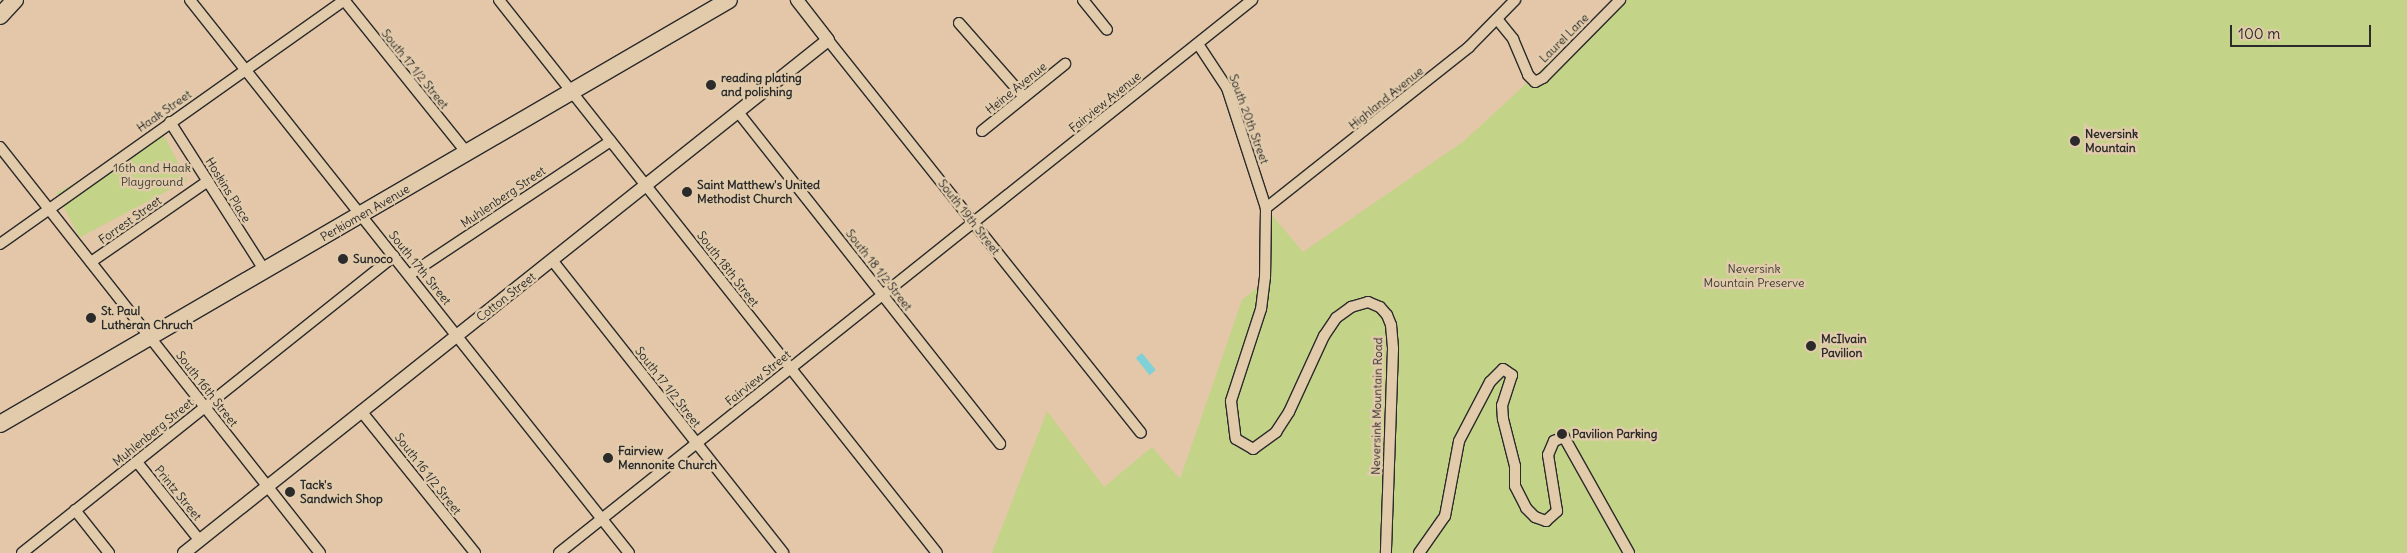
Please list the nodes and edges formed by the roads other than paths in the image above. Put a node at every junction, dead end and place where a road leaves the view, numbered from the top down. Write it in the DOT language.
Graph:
graph roads {
  1 [pos="15,0"];
  2 [pos="190,0"];
  3 [pos="344,0"];
  4 [pos="500,0"];
  5 [pos="729,0"];
  6 [pos="797,0"];
  7 [pos="1083,0"];
  8 [pos="1252,0"];
  9 [pos="1620,0"];
  10 [pos="1513,1"];
  11 [pos="0,16"];
  12 [pos="1497,19"];
  13 [pos="959,23"];
  14 [pos="1107,30"];
  15 [pos="828,40"];
  16 [pos="1198,44"];
  17 [pos="1065,64"];
  18 [pos="246,69"];
  19 [pos="572,92"];
  20 [pos="1024,97"];
  21 [pos="738,112"];
  22 [pos="170,122"];
  23 [pos="982,131"];
  24 [pos="611,141"];
  25 [pos="0,147"];
  26 [pos="467,153"];
  27 [pos="208,181"];
  28 [pos="646,184"];
  29 [pos="48,208"];
  30 [pos="1266,208"];
  31 [pos="361,215"];
  32 [pos="974,223"];
  33 [pos="0,244"];
  34 [pos="394,256"];
  35 [pos="552,260"];
  36 [pos="91,262"];
  37 [pos="265,271"];
  38 [pos="409,275"];
  39 [pos="883,295"];
  40 [pos="457,335"];
  41 [pos="150,337"];
  42 [pos="791,368"];
  43 [pos="204,405"];
  44 [pos="362,411"];
  45 [pos="0,424"];
  46 [pos="1141,433"];
  47 [pos="696,444"];
  48 [pos="1000,444"];
  49 [pos="137,462"];
  50 [pos="268,486"];
  51 [pos="75,510"];
  52 [pos="602,519"];
  53 [pos="200,540"];
  54 [pos="22,553"];
  55 [pos="109,553"];
  56 [pos="184,553"];
  57 [pos="320,553"];
  58 [pos="475,553"];
  59 [pos="558,553"];
  60 [pos="629,553"];
  61 [pos="783,553"];
  62 [pos="936,553"];
  63 [pos="1386,553"];
  64 [pos="1419,553"];
  65 [pos="1629,553"];
  1 -- 11 [label="main road"];
  2 -- 18 [label="street, South 17th Street"];
  3 -- 18 [label="street, Haak Street"];
  3 -- 26 [label="street, South 17 1/2 Street"];
  4 -- 19 [label="street, South 18th Street"];
  5 -- 19 [label="main road, Perkiomen Avenue"];
  6 -- 15 [label="street, South 19th Street"];
  7 -- 14 [label="street"];
  8 -- 16 [label="street, Fairview Avenue"];
  9 -- 12 [label="street, Laurel Lane"];
  10 -- 12 [label="street, Highland Avenue"];
  12 -- 30 [label="street, Highland Avenue"];
  13 -- 20 [label="street"];
  15 -- 21 [label="street, Cotton Street"];
  15 -- 32 [label="street, South 19th Street"];
  16 -- 30 [label="street, South 20th Street"];
  16 -- 32 [label="street, Fairview Avenue"];
  17 -- 20 [label="street, Heine Avenue"];
  18 -- 22 [label="street, Haak Street"];
  18 -- 31 [label="street, South 17th Street"];
  19 -- 24 [label="street, South 18th Street"];
  19 -- 26 [label="main road, Perkiomen Avenue"];
  20 -- 23 [label="street, Heine Avenue"];
  21 -- 28 [label="street, Cotton Street"];
  21 -- 39 [label="street, South 18 1/2 Street"];
  22 -- 27 [label="street, Hoskins Place"];
  22 -- 29 [label="street, Haak Street"];
  24 -- 28 [label="street, South 18th Street"];
  24 -- 38 [label="street, Muhlenberg Street"];
  25 -- 29 [label="street, South 16th Street"];
  26 -- 31 [label="main road, Perkiomen Avenue"];
  27 -- 36 [label="street, Forrest Street"];
  27 -- 37 [label="street, Hoskins Place"];
  28 -- 35 [label="street, Cotton Street"];
  28 -- 42 [label="street, South 18th Street"];
  29 -- 33 [label="street, Haak Street"];
  29 -- 36 [label="street, South 16th Street"];
  30 -- 63 [label="street, Neversink Mountain Road"];
  31 -- 34 [label="street, South 17th Street"];
  31 -- 37 [label="main road, Perkiomen Avenue"];
  32 -- 39 [label="street, Fairview Street"];
  32 -- 46 [label="street, South 19th Street"];
  34 -- 38 [label="street, South 17th Street"];
  34 -- 43 [label="street, Muhlenberg Street"];
  35 -- 40 [label="street, Cotton Street"];
  35 -- 47 [label="street, South 17 1/2 Street"];
  36 -- 41 [label="street, South 16th Street"];
  37 -- 41 [label="main road, Perkiomen Avenue"];
  38 -- 40 [label="street, South 17th Street"];
  39 -- 42 [label="street, Fairview Street"];
  39 -- 48 [label="street, South 18 1/2 Street"];
  40 -- 44 [label="street, Cotton Street"];
  40 -- 52 [label="street, South 17th Street"];
  41 -- 43 [label="street, South 16th Street"];
  41 -- 45 [label="main road, Perkiomen Avenue"];
  42 -- 47 [label="street, Fairview Street"];
  42 -- 62 [label="street, South 18th Street"];
  43 -- 49 [label="street, Muhlenberg Street"];
  43 -- 50 [label="street, South 16th Street"];
  44 -- 50 [label="street, Cotton Street"];
  44 -- 58 [label="street, South 16 1/2 Street"];
  47 -- 52 [label="street, Fairview Street"];
  47 -- 61 [label="street, South 17 1/2 Street"];
  49 -- 51 [label="street, Muhlenberg Street"];
  49 -- 53 [label="street, Printz Street"];
  50 -- 53 [label="street, Cotton Street"];
  50 -- 57 [label="street, South 16th Street"];
  51 -- 54 [label="street, Muhlenberg Street"];
  51 -- 55 [label="street"];
  52 -- 59 [label="street, Fairview Street"];
  52 -- 60 [label="street, South 17th Street"];
  53 -- 56 [label="street, Cotton Street"];
  64 -- 65 [label="street"];
}
